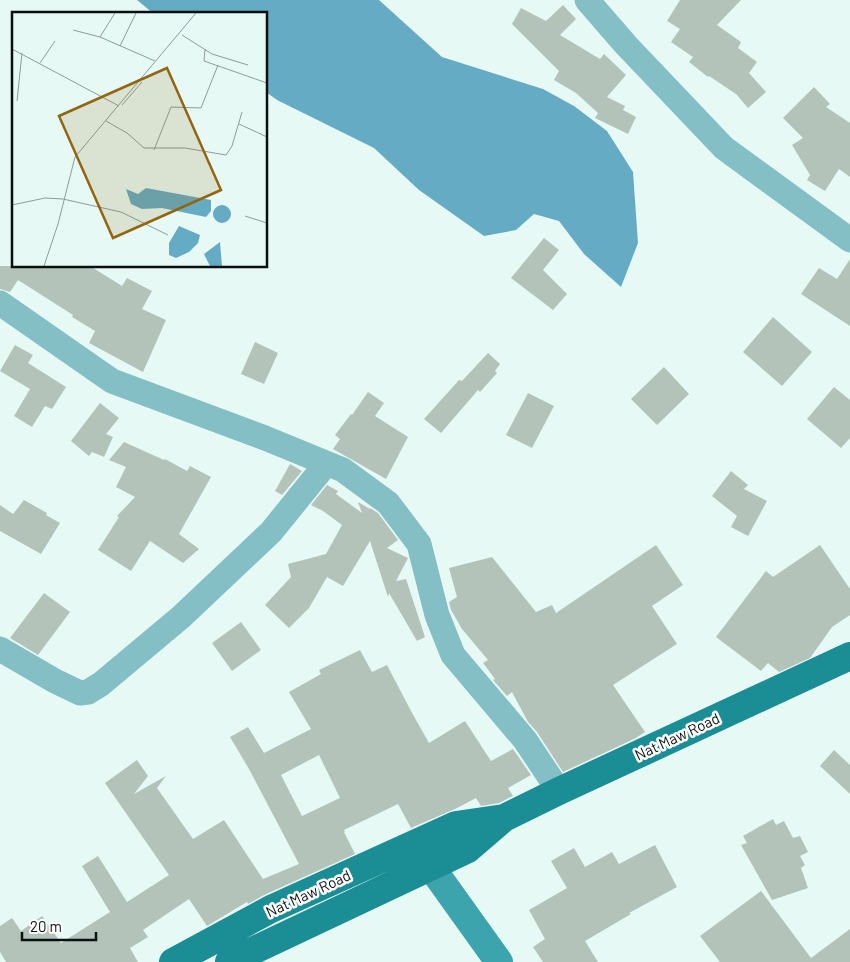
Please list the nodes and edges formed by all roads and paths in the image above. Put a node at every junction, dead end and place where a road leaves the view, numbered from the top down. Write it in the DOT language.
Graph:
graph roads {
  1 [pos="587,0"];
  2 [pos="850,240"];
  3 [pos="0,303"];
  4 [pos="326,464"];
  5 [pos="0,649"];
  6 [pos="850,656"];
  7 [pos="559,791"];
  8 [pos="504,818"];
  9 [pos="417,843"];
  10 [pos="431,867"];
  11 [pos="173,962"];
  12 [pos="229,962"];
  13 [pos="499,962"];
  1 -- 2 [label="street"];
  3 -- 4 [label="street"];
  4 -- 5 [label="street"];
  4 -- 7 [label="street"];
  6 -- 7 [label="main road, Nat Maw Road"];
  7 -- 8 [label="main road, Nat Maw Road"];
  8 -- 9 [label="main road, Nat Maw Road"];
  8 -- 10 [label="main road, Nat Maw Road"];
  9 -- 10 [label="main road"];
  9 -- 11 [label="main road, Nat Maw Road"];
  10 -- 12 [label="main road, Nat Maw Road"];
  10 -- 13 [label="main road"];
}
